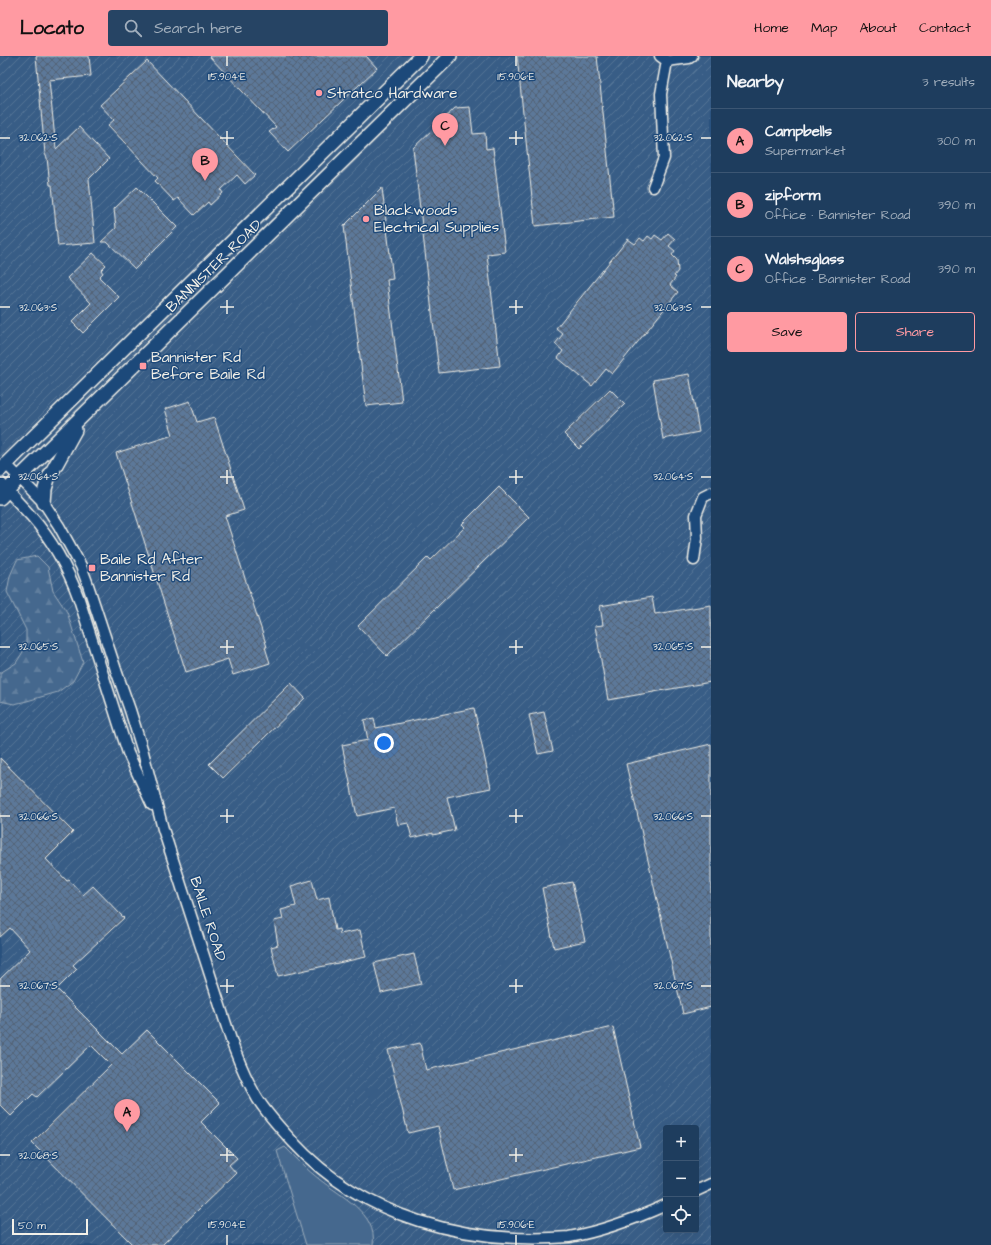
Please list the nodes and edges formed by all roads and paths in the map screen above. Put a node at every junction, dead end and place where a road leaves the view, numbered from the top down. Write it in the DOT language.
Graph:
graph roads {
  1 [pos="421,56"];
  2 [pos="692,56"];
  3 [pos="446,57"];
  4 [pos="663,58"];
  5 [pos="653,187"];
  6 [pos="81,418"];
  7 [pos="3,467"];
  8 [pos="20,477"];
  9 [pos="2,490"];
  10 [pos="711,493"];
  11 [pos="44,503"];
  12 [pos="694,560"];
  13 [pos="117,674"];
  14 [pos="104,678"];
  15 [pos="124,696"];
  16 [pos="111,701"];
  17 [pos="163,829"];
  18 [pos="711,1184"];
  19 [pos="699,1190"];
  20 [pos="663,1205"];
  21 [pos="494,1243"];
  1 -- 7 [label="main road, BANNISTER ROAD"];
  2 -- 4 [label="street"];
  3 -- 6 [label="main road, BANNISTER ROAD"];
  4 -- 5 [label="street"];
  6 -- 8 [label="main road, BANNISTER ROAD"];
  6 -- 11 [label="main road"];
  7 -- 8 [label="street, BAILE ROAD"];
  8 -- 9 [label="main road, BANNISTER ROAD"];
  8 -- 11 [label="street, BAILE ROAD"];
  9 -- 14 [label="street, BAILE ROAD"];
  10 -- 12 [label="street"];
  11 -- 13 [label="street, BAILE ROAD"];
  13 -- 14 [label="street"];
  13 -- 15 [label="street, BAILE ROAD"];
  14 -- 16 [label="street, BAILE ROAD"];
  15 -- 16 [label="street"];
  15 -- 17 [label="street, BAILE ROAD"];
  16 -- 17 [label="street, BAILE ROAD"];
  17 -- 21 [label="street, BAILE ROAD"];
  18 -- 19 [label="street"];
  20 -- 21 [label="street, BAILE ROAD"];
}
